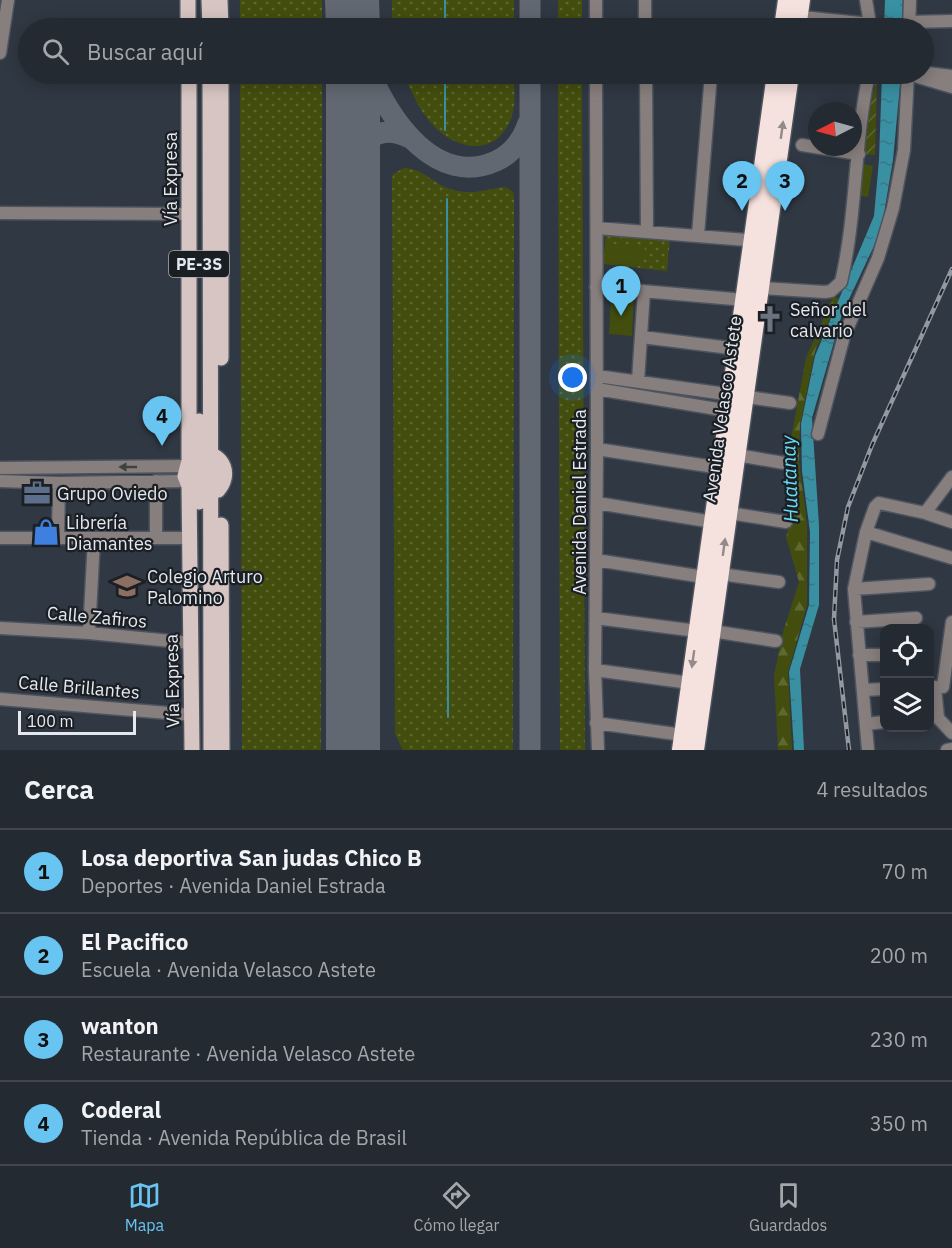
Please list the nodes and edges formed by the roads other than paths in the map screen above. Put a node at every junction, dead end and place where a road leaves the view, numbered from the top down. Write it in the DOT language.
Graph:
graph roads {
  1 [pos="8,0"];
  2 [pos="188,0"];
  3 [pos="198,0"];
  4 [pos="209,0"];
  5 [pos="220,0"];
  6 [pos="596,0"];
  7 [pos="645,0"];
  8 [pos="866,0"];
  9 [pos="910,0"];
  10 [pos="791,15"];
  11 [pos="188,18"];
  12 [pos="198,18"];
  13 [pos="210,18"];
  14 [pos="220,18"];
  15 [pos="596,18"];
  16 [pos="645,18"];
  17 [pos="813,18"];
  18 [pos="869,18"];
  19 [pos="909,18"];
  20 [pos="952,21"];
  21 [pos="934,23"];
  22 [pos="0,53"];
  23 [pos="934,75"];
  24 [pos="952,76"];
  25 [pos="934,81"];
  26 [pos="189,84"];
  27 [pos="199,84"];
  28 [pos="209,84"];
  29 [pos="221,84"];
  30 [pos="596,84"];
  31 [pos="646,84"];
  32 [pos="710,84"];
  33 [pos="776,84"];
  34 [pos="788,84"];
  35 [pos="867,84"];
  36 [pos="909,84"];
  37 [pos="952,87"];
  38 [pos="862,119"];
  39 [pos="204,129"];
  40 [pos="802,145"];
  41 [pos="808,146"];
  42 [pos="859,156"];
  43 [pos="189,158"];
  44 [pos="221,158"];
  45 [pos="0,213"];
  46 [pos="189,213"];
  47 [pos="597,228"];
  48 [pos="647,232"];
  49 [pos="698,235"];
  50 [pos="760,241"];
  51 [pos="221,242"];
  52 [pos="189,243"];
  53 [pos="204,267"];
  54 [pos="597,287"];
  55 [pos="761,288"];
  56 [pos="644,291"];
  57 [pos="745,300"];
  58 [pos="642,337"];
  59 [pos="738,350"];
  60 [pos="597,376"];
  61 [pos="638,381"];
  62 [pos="597,389"];
  63 [pos="735,400"];
  64 [pos="790,403"];
  65 [pos="818,434"];
  66 [pos="597,449"];
  67 [pos="737,455"];
  68 [pos="784,463"];
  69 [pos="46,467"];
  70 [pos="0,468"];
  71 [pos="721,468"];
  72 [pos="201,474"];
  73 [pos="952,477"];
  74 [pos="0,481"];
  75 [pos="156,481"];
  76 [pos="45,483"];
  77 [pos="59,483"];
  78 [pos="597,502"];
  79 [pos="729,513"];
  80 [pos="925,513"];
  81 [pos="712,522"];
  82 [pos="786,522"];
  83 [pos="952,522"];
  84 [pos="866,532"];
  85 [pos="0,538"];
  86 [pos="156,538"];
  87 [pos="190,538"];
  88 [pos="58,539"];
  89 [pos="94,539"];
  90 [pos="952,558"];
  91 [pos="596,560"];
  92 [pos="715,577"];
  93 [pos="779,582"];
  94 [pos="929,584"];
  95 [pos="854,589"];
  96 [pos="596,618"];
  97 [pos="916,618"];
  98 [pos="856,622"];
  99 [pos="952,622"];
  100 [pos="0,628"];
  101 [pos="705,631"];
  102 [pos="90,633"];
  103 [pos="776,641"];
  104 [pos="191,643"];
  105 [pos="859,655"];
  106 [pos="880,655"];
  107 [pos="595,670"];
  108 [pos="690,683"];
  109 [pos="940,688"];
  110 [pos="880,689"];
  111 [pos="863,690"];
  112 [pos="0,699"];
  113 [pos="192,715"];
  114 [pos="934,718"];
  115 [pos="596,723"];
  116 [pos="880,723"];
  117 [pos="866,724"];
  118 [pos="952,733"];
  119 [pos="682,742"];
  120 [pos="952,749"];
  121 [pos="192,750"];
  122 [pos="201,750"];
  123 [pos="211,750"];
  124 [pos="222,750"];
  125 [pos="598,750"];
  126 [pos="695,750"];
  127 [pos="868,750"];
  128 [pos="947,750"];
  1 -- 22 [label="street"];
  2 -- 11 [label="main road"];
  3 -- 12 [label="main road"];
  4 -- 13 [label="main road"];
  5 -- 14 [label="main road"];
  6 -- 15 [label="street"];
  7 -- 16 [label="street"];
  8 -- 18 [label="street"];
  9 -- 19 [label="street"];
  10 -- 17 [label="street"];
  20 -- 21 [label="street"];
  23 -- 24 [label="street"];
  25 -- 37 [label="street"];
  26 -- 43 [label="main road, Vía Expresa / PE-3S"];
  27 -- 39 [label="main road, Vía Expresa / PE-3S"];
  28 -- 39 [label="main road, Vía Expresa / PE-3S"];
  29 -- 44 [label="main road, Vía Expresa / PE-3S"];
  30 -- 47 [label="street, Avenida Daniel Estrada"];
  31 -- 48 [label="street"];
  32 -- 49 [label="street"];
  33 -- 50 [label="highway, Avenida Velasco Astete"];
  50 -- 34 [label="highway, Avenida Velasco Astete, one-way"];
  35 -- 38 [label="street"];
  36 -- 65 [label="street"];
  39 -- 43 [label="main road"];
  39 -- 44 [label="main road"];
  39 -- 53 [label="main road, Vía Expresa / PE-3S"];
  40 -- 41 [label="street"];
  42 -- 55 [label="street"];
  43 -- 46 [label="main road, Vía Expresa / PE-3S"];
  44 -- 51 [label="main road, Vía Expresa / PE-3S"];
  45 -- 46 [label="street"];
  46 -- 52 [label="main road, Vía Expresa / PE-3S"];
  47 -- 48 [label="street"];
  47 -- 54 [label="street, Avenida Daniel Estrada"];
  48 -- 49 [label="street"];
  49 -- 50 [label="street"];
  50 -- 55 [label="highway, Avenida Velasco Astete"];
  50 -- 57 [label="highway, Avenida Velasco Astete"];
  51 -- 53 [label="main road"];
  51 -- 72 [label="main road, Vía Expresa / PE-3S"];
  52 -- 53 [label="main road"];
  52 -- 72 [label="main road, Vía Expresa / PE-3S"];
  53 -- 72 [label="main road, Vía Expresa / PE-3S"];
  54 -- 56 [label="street"];
  54 -- 60 [label="street, Avenida Daniel Estrada"];
  55 -- 63 [label="highway, Avenida Velasco Astete"];
  56 -- 57 [label="street"];
  56 -- 58 [label="street"];
  57 -- 59 [label="highway, Avenida Velasco Astete"];
  58 -- 59 [label="street"];
  58 -- 61 [label="street"];
  59 -- 63 [label="highway, Avenida Velasco Astete"];
  60 -- 61 [label="street"];
  60 -- 62 [label="street, Avenida Daniel Estrada"];
  61 -- 63 [label="street"];
  62 -- 63 [label="street"];
  62 -- 66 [label="street, Avenida Daniel Estrada"];
  63 -- 64 [label="street"];
  63 -- 67 [label="highway, Avenida Velasco Astete"];
  63 -- 71 [label="highway, Avenida Velasco Astete"];
  66 -- 71 [label="street"];
  66 -- 78 [label="street, Avenida Daniel Estrada"];
  67 -- 68 [label="street"];
  67 -- 79 [label="highway, Avenida Velasco Astete"];
  69 -- 70 [label="street"];
  72 -- 69 [label="street, one-way"];
  69 -- 76 [label="street"];
  71 -- 81 [label="highway, Avenida Velasco Astete"];
  72 -- 75 [label="street"];
  72 -- 87 [label="main road, Vía Expresa / PE-3S"];
  72 -- 122 [label="main road, Vía Expresa / PE-3S"];
  72 -- 123 [label="main road, Vía Expresa / PE-3S"];
  72 -- 124 [label="main road, Vía Expresa / PE-3S"];
  73 -- 80 [label="street"];
  74 -- 76 [label="street"];
  75 -- 77 [label="street"];
  75 -- 86 [label="street"];
  76 -- 77 [label="street"];
  77 -- 88 [label="street"];
  78 -- 81 [label="street"];
  78 -- 91 [label="street, Avenida Daniel Estrada"];
  79 -- 82 [label="street"];
  92 -- 79 [label="highway, Avenida Velasco Astete, one-way"];
  80 -- 83 [label="street"];
  80 -- 84 [label="street"];
  81 -- 92 [label="highway, Avenida Velasco Astete"];
  84 -- 90 [label="street"];
  84 -- 95 [label="street"];
  85 -- 88 [label="street"];
  86 -- 87 [label="street"];
  86 -- 89 [label="street"];
  87 -- 104 [label="main road, Vía Expresa / PE-3S"];
  88 -- 89 [label="street"];
  89 -- 102 [label="street"];
  91 -- 92 [label="street"];
  91 -- 96 [label="street, Avenida Daniel Estrada"];
  92 -- 93 [label="street"];
  92 -- 101 [label="highway, Avenida Velasco Astete"];
  94 -- 95 [label="street"];
  95 -- 98 [label="street"];
  96 -- 101 [label="street"];
  96 -- 107 [label="street, Avenida Daniel Estrada"];
  97 -- 98 [label="street"];
  98 -- 105 [label="street"];
  99 -- 109 [label="street"];
  100 -- 102 [label="street, Calle Zafiros"];
  101 -- 103 [label="street"];
  101 -- 108 [label="highway, Avenida Velasco Astete, one-way"];
  101 -- 126 [label="highway, Avenida Velasco Astete"];
  102 -- 104 [label="street, Calle Zafiros"];
  104 -- 113 [label="main road, Vía Expresa / PE-3S"];
  105 -- 106 [label="street"];
  105 -- 111 [label="street"];
  107 -- 108 [label="street"];
  107 -- 115 [label="street, Avenida Daniel Estrada"];
  108 -- 119 [label="highway, Avenida Velasco Astete"];
  109 -- 114 [label="street"];
  110 -- 111 [label="street"];
  111 -- 117 [label="street"];
  112 -- 113 [label="street, Calle Brillantes"];
  113 -- 121 [label="main road, Vía Expresa / PE-3S"];
  114 -- 118 [label="street"];
  115 -- 119 [label="street"];
  115 -- 125 [label="street, Avenida Daniel Estrada"];
  116 -- 117 [label="street"];
  117 -- 127 [label="street"];
  120 -- 128 [label="street"];
}
